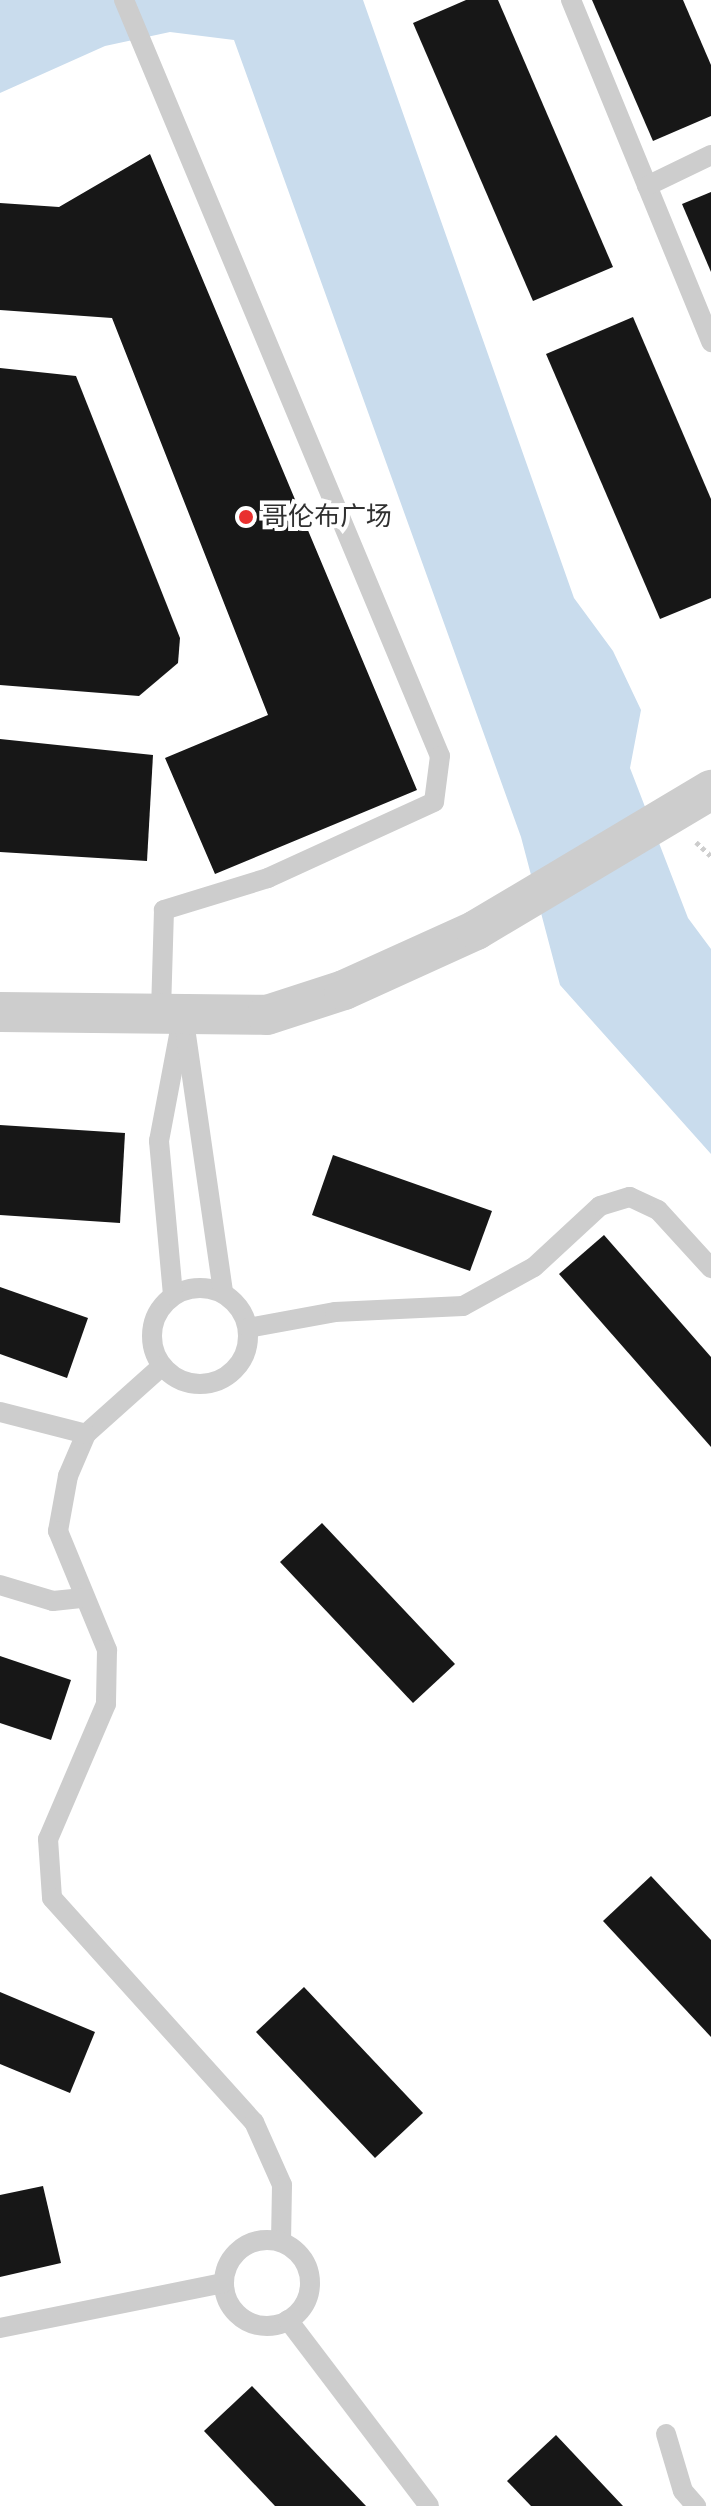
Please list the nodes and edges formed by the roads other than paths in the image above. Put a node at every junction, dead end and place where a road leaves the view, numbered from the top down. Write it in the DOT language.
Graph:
graph roads {
  1 [pos="124,0"];
  2 [pos="571,0"];
  3 [pos="711,155"];
  4 [pos="647,186"];
  5 [pos="711,342"];
  6 [pos="711,790"];
  7 [pos="0,1012"];
  8 [pos="172,1014"];
  9 [pos="711,1268"];
  10 [pos="223,1293"];
  11 [pos="173,1295"];
  12 [pos="248,1328"];
  13 [pos="162,1366"];
  14 [pos="0,1412"];
  15 [pos="86,1434"];
  16 [pos="0,1585"];
  17 [pos="81,1598"];
  18 [pos="281,2241"];
  19 [pos="223,2283"];
  20 [pos="288,2320"];
  21 [pos="0,2328"];
  22 [pos="666,2434"];
  23 [pos="429,2506"];
  24 [pos="696,2506"];
  1 -- 8 [label="lane"];
  2 -- 4 [label="lane"];
  3 -- 4 [label="lane"];
  4 -- 5 [label="lane"];
  6 -- 8 [label="street"];
  7 -- 8 [label="street"];
  8 -- 10 [label="lane"];
  8 -- 11 [label="lane"];
  9 -- 12 [label="lane"];
  10 -- 11 [label="lane"];
  10 -- 12 [label="lane"];
  11 -- 13 [label="lane"];
  12 -- 13 [label="lane"];
  13 -- 15 [label="lane"];
  14 -- 15 [label="lane"];
  15 -- 17 [label="lane"];
  16 -- 17 [label="lane"];
  17 -- 18 [label="lane"];
  18 -- 19 [label="lane"];
  18 -- 20 [label="lane"];
  19 -- 20 [label="lane"];
  19 -- 21 [label="lane"];
  20 -- 23 [label="lane"];
  22 -- 24 [label="lane"];
}
